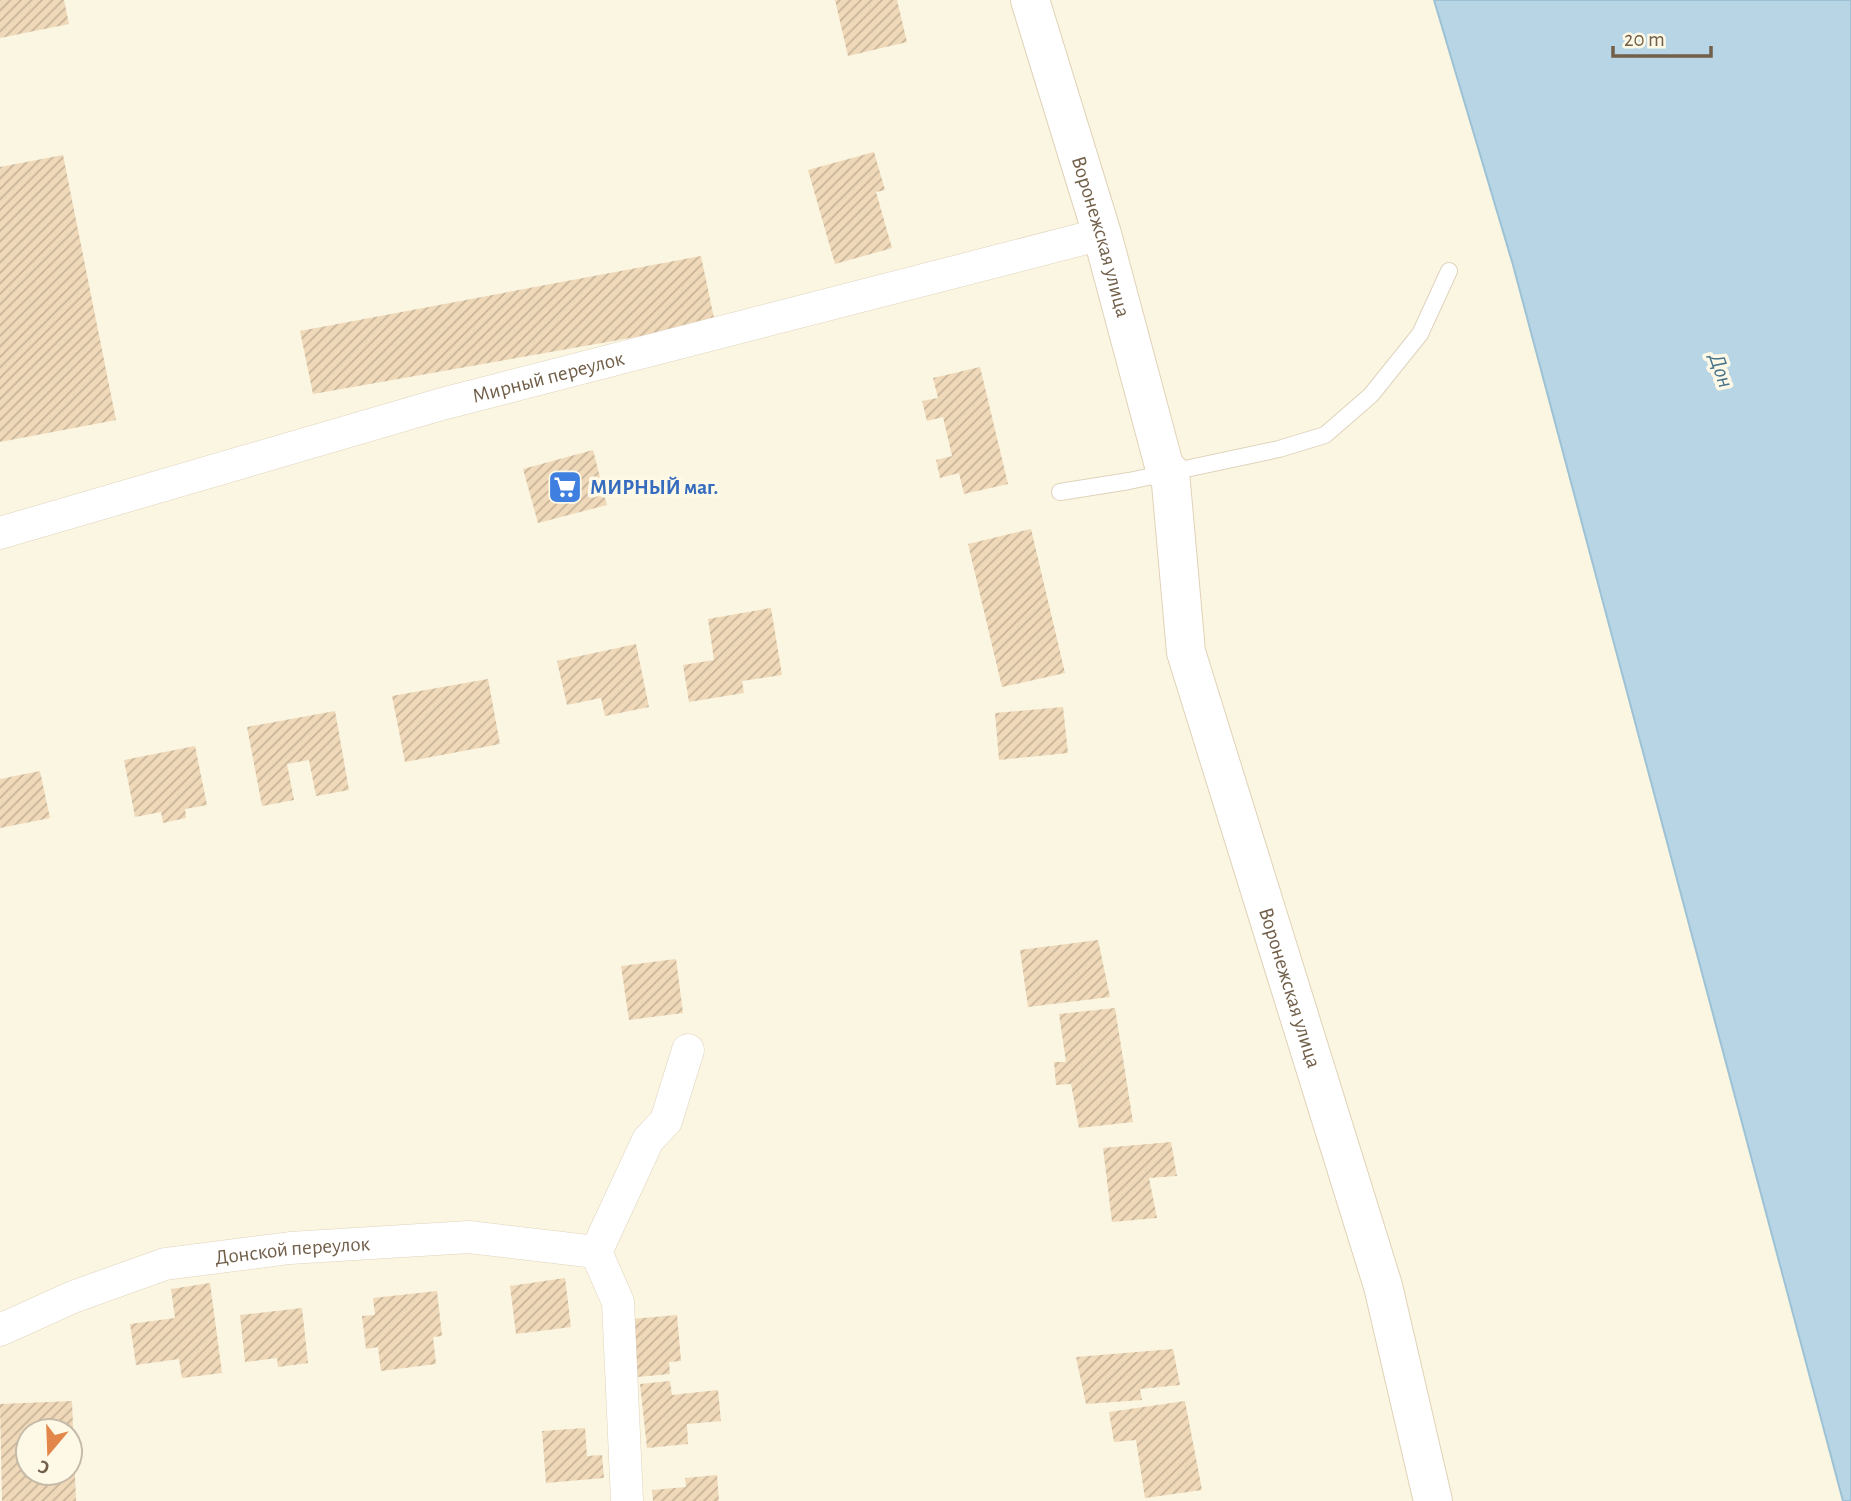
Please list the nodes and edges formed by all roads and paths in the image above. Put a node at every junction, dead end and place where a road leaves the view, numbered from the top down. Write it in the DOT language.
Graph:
graph roads {
  1 [pos="1030,0"];
  2 [pos="1102,234"];
  3 [pos="1449,271"];
  4 [pos="1168,473"];
  5 [pos="1060,492"];
  6 [pos="0,533"];
  7 [pos="688,1050"];
  8 [pos="596,1252"];
  9 [pos="0,1330"];
  10 [pos="627,1501"];
  11 [pos="1433,1501"];
  1 -- 2 [label="street, Воронежская улица"];
  2 -- 4 [label="street, Воронежская улица"];
  2 -- 6 [label="street, Мирный переулок"];
  3 -- 4 [label="lane"];
  4 -- 5 [label="lane"];
  4 -- 11 [label="street, Воронежская улица"];
  7 -- 8 [label="street"];
  8 -- 9 [label="street, Донской переулок"];
  8 -- 10 [label="street"];
}
